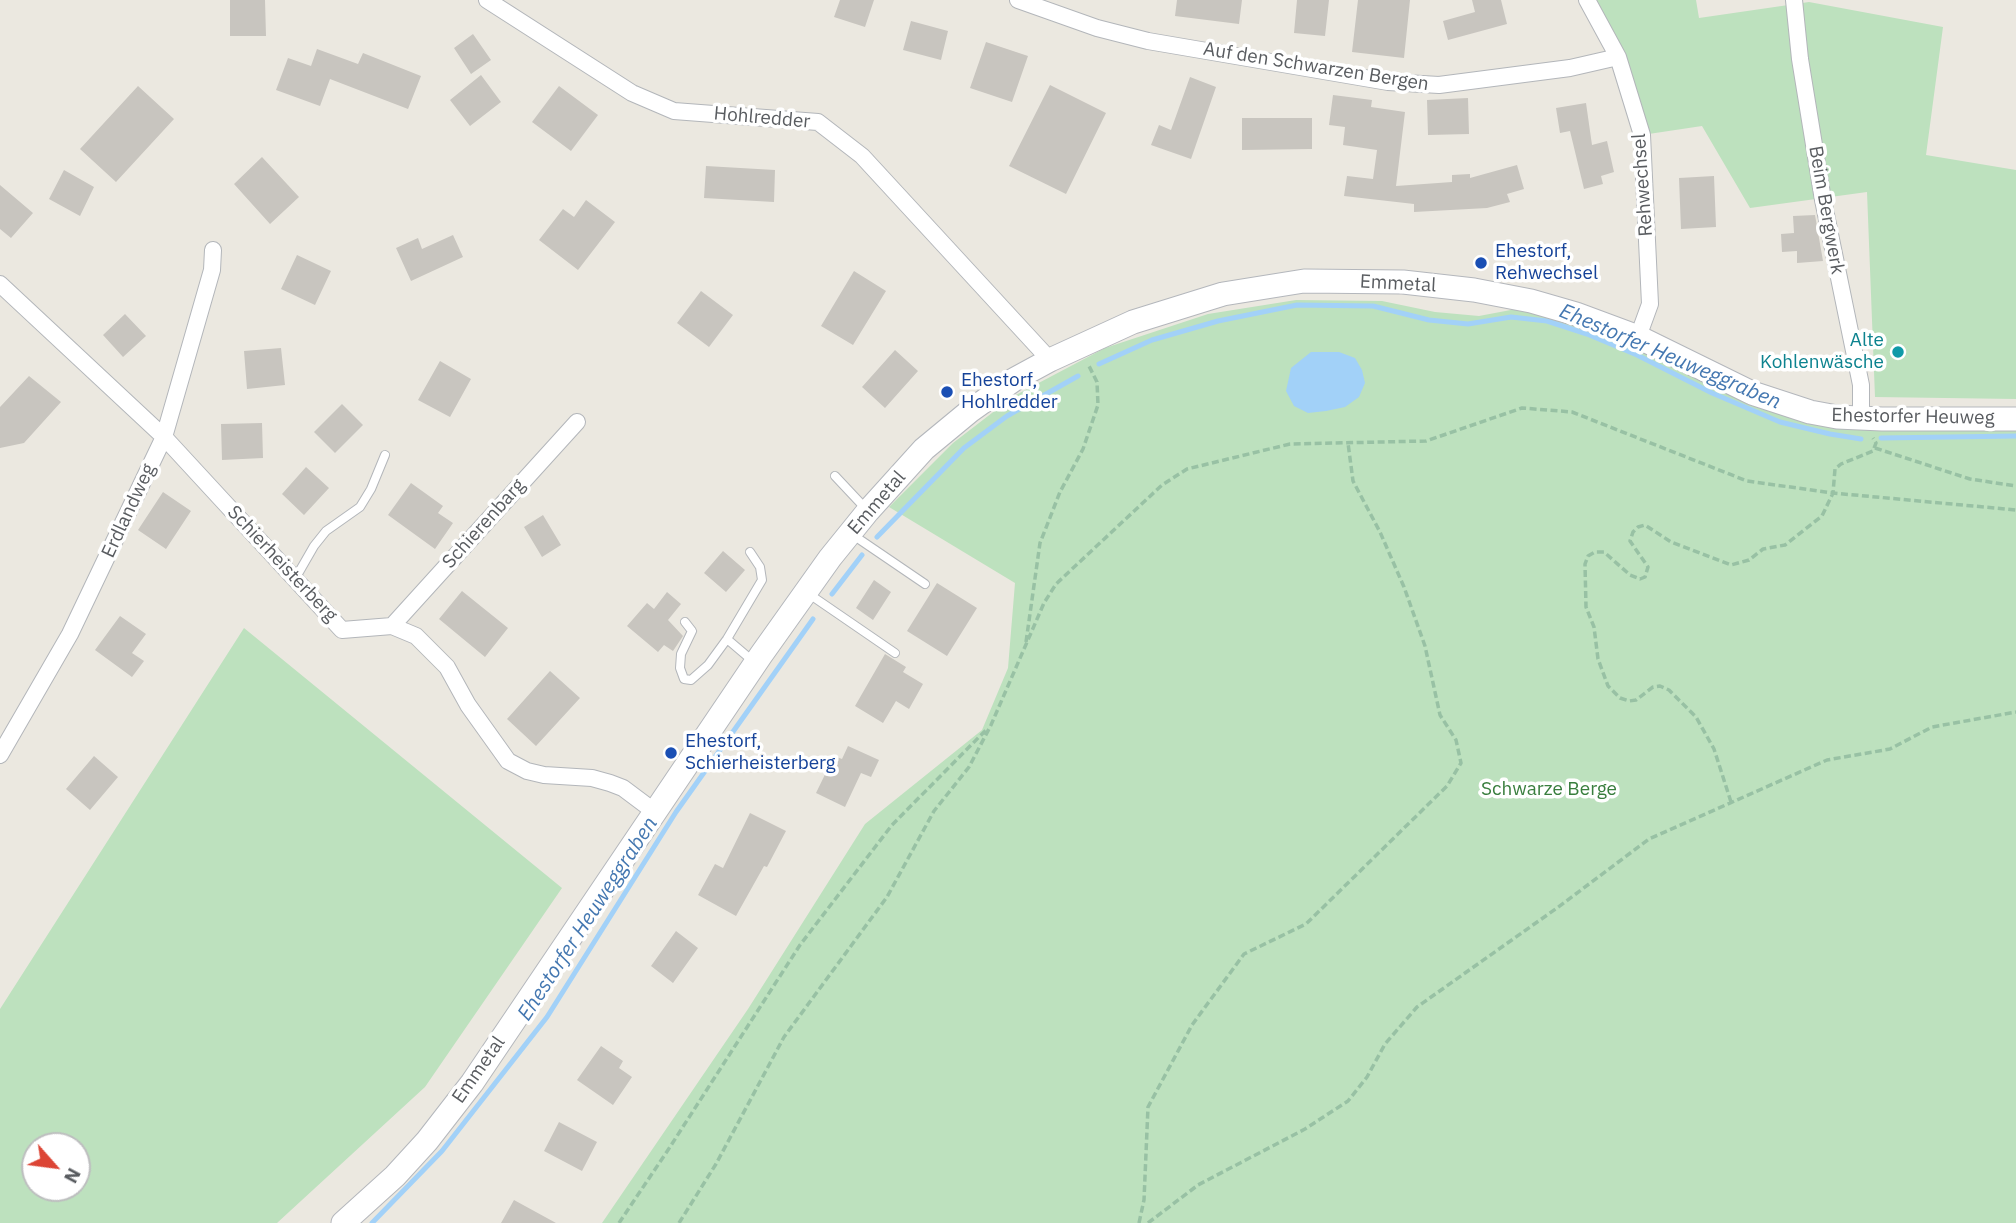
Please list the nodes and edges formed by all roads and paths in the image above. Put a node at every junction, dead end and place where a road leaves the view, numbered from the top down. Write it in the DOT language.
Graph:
graph roads {
  1 [pos="487,0"];
  2 [pos="1018,0"];
  3 [pos="1587,0"];
  4 [pos="1794,0"];
  5 [pos="1618,57"];
  6 [pos="213,250"];
  7 [pos="0,284"];
  8 [pos="1638,337"];
  9 [pos="1079,347"];
  10 [pos="1050,360"];
  11 [pos="1695,365"];
  12 [pos="1861,418"];
  13 [pos="2016,419"];
  14 [pos="577,422"];
  15 [pos="164,437"];
  16 [pos="1348,442"];
  17 [pos="1875,448"];
  18 [pos="385,455"];
  19 [pos="835,476"];
  20 [pos="2016,485"];
  21 [pos="1833,493"];
  22 [pos="2016,510"];
  23 [pos="868,511"];
  24 [pos="850,534"];
  25 [pos="750,552"];
  26 [pos="295,579"];
  27 [pos="925,584"];
  28 [pos="806,593"];
  29 [pos="685,622"];
  30 [pos="392,626"];
  31 [pos="727,639"];
  32 [pos="1025,647"];
  33 [pos="895,653"];
  34 [pos="756,664"];
  35 [pos="2016,712"];
  36 [pos="991,725"];
  37 [pos="0,755"];
  38 [pos="1731,802"];
  39 [pos="655,812"];
  40 [pos="343,1223"];
  41 [pos="619,1223"];
  42 [pos="679,1223"];
  43 [pos="1139,1223"];
  44 [pos="1148,1223"];
  1 -- 10 [label="street, Hohlredder"];
  2 -- 5 [label="street, Auf den Schwarzen Bergen"];
  3 -- 5 [label="street, Rehwechsel"];
  4 -- 12 [label="street, Beim Bergwerk"];
  5 -- 8 [label="street, Rehwechsel"];
  6 -- 15 [label="street, Erdlandweg"];
  7 -- 15 [label="street, Schierheisterberg"];
  8 -- 9 [label="main road, Emmetal"];
  8 -- 11 [label="main road, Emmetal"];
  9 -- 10 [label="main road, Emmetal"];
  9 -- 32 [label="path"];
  10 -- 23 [label="main road, Emmetal"];
  11 -- 12 [label="main road, Ehestorfer Heuweg"];
  12 -- 13 [label="main road, Ehestorfer Heuweg"];
  12 -- 17 [label="path"];
  14 -- 30 [label="street, Schierenbarg"];
  15 -- 26 [label="street, Schierheisterberg"];
  15 -- 37 [label="street, Erdlandweg"];
  16 -- 21 [label="path"];
  16 -- 32 [label="path"];
  16 -- 43 [label="path"];
  17 -- 20 [label="path"];
  17 -- 21 [label="path"];
  18 -- 26 [label="lane"];
  19 -- 23 [label="lane"];
  21 -- 22 [label="path"];
  21 -- 38 [label="path"];
  23 -- 24 [label="main road, Emmetal"];
  24 -- 27 [label="lane"];
  24 -- 28 [label="main road, Emmetal"];
  25 -- 31 [label="lane"];
  26 -- 30 [label="street, Schierheisterberg"];
  28 -- 33 [label="lane"];
  28 -- 34 [label="main road, Emmetal"];
  29 -- 31 [label="lane"];
  30 -- 39 [label="street"];
  31 -- 34 [label="lane"];
  32 -- 36 [label="path"];
  34 -- 39 [label="main road, Emmetal"];
  35 -- 38 [label="path"];
  36 -- 41 [label="path"];
  36 -- 42 [label="path"];
  38 -- 44 [label="path"];
  39 -- 40 [label="main road, Emmetal"];
}
